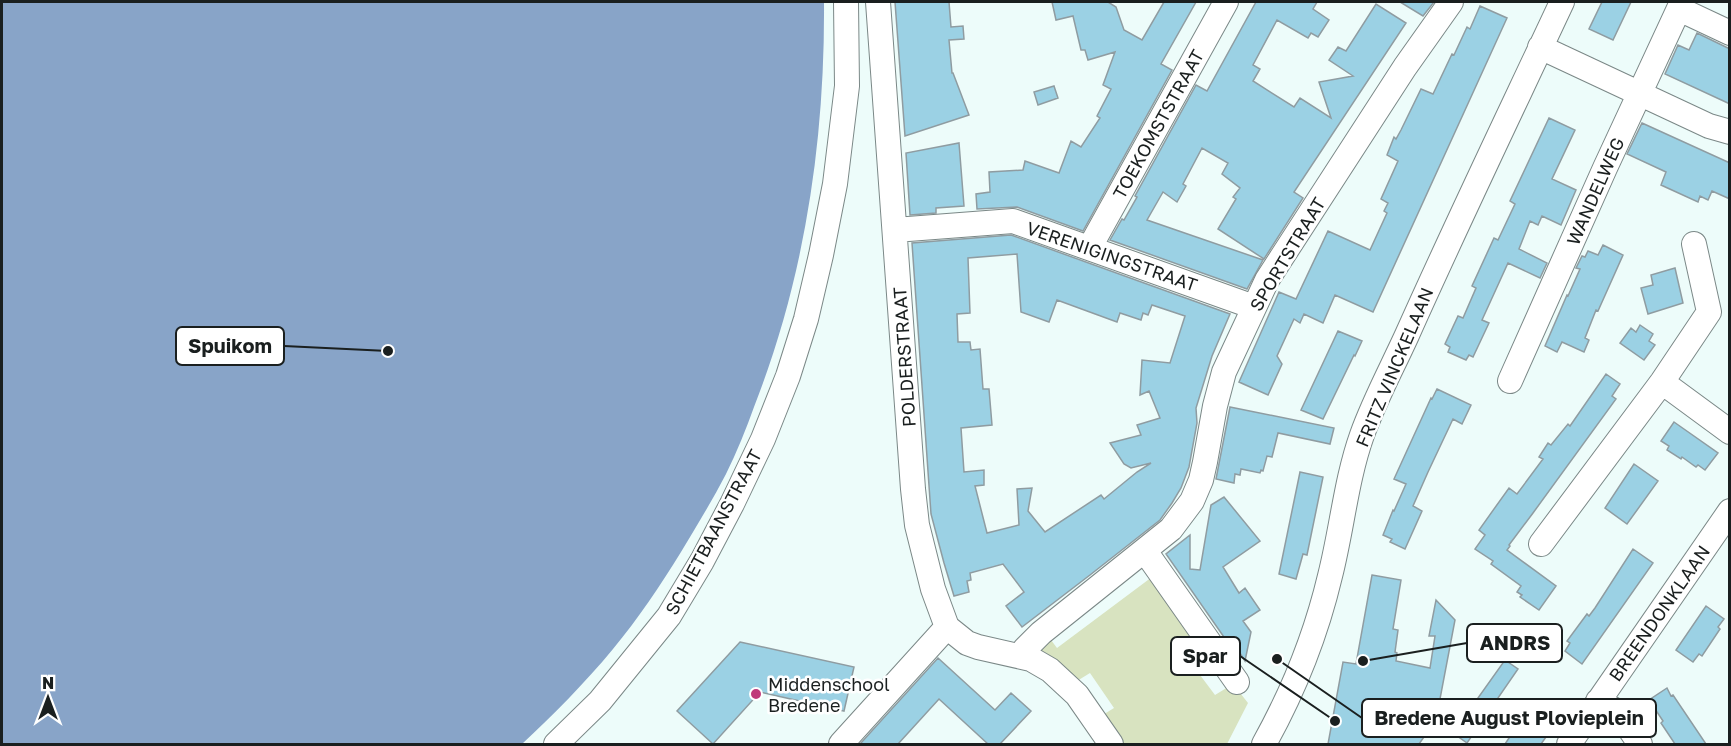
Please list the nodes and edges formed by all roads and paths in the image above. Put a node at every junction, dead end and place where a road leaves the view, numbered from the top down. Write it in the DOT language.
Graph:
graph roads {
  1 [pos="846,2"];
  2 [pos="878,2"];
  3 [pos="1226,2"];
  4 [pos="1451,2"];
  5 [pos="1557,3"];
  6 [pos="1680,5"];
  7 [pos="1730,33"];
  8 [pos="1540,48"];
  9 [pos="1639,94"];
  10 [pos="1730,132"];
  11 [pos="895,230"];
  12 [pos="1694,244"];
  13 [pos="1090,248"];
  14 [pos="1254,307"];
  15 [pos="1510,381"];
  16 [pos="1662,382"];
  17 [pos="1730,432"];
  18 [pos="1730,511"];
  19 [pos="1541,544"];
  20 [pos="1144,551"];
  21 [pos="947,627"];
  22 [pos="1021,656"];
  23 [pos="1237,682"];
  24 [pos="1598,701"];
  25 [pos="556,744"];
  26 [pos="841,744"];
  27 [pos="1111,744"];
  28 [pos="1264,744"];
  29 [pos="1569,744"];
  30 [pos="1640,744"];
  1 -- 25 [label="street, SCHIETBAANSTRAAT"];
  2 -- 11 [label="street, POLDERSTRAAT"];
  3 -- 13 [label="street, TOEKOMSTSTRAAT"];
  4 -- 14 [label="street, SPORTSTRAAT"];
  5 -- 8 [label="street, FRITZ VINCKELAAN"];
  6 -- 7 [label="street"];
  6 -- 9 [label="street, WANDELWEG"];
  8 -- 9 [label="street"];
  8 -- 28 [label="street, FRITZ VINCKELAAN"];
  9 -- 10 [label="street"];
  9 -- 15 [label="street, WANDELWEG"];
  11 -- 13 [label="street, VERENIGINGSTRAAT"];
  11 -- 21 [label="street, POLDERSTRAAT"];
  12 -- 16 [label="street"];
  13 -- 14 [label="street, VERENIGINGSTRAAT"];
  14 -- 20 [label="street, SPORTSTRAAT"];
  16 -- 17 [label="street"];
  16 -- 19 [label="street"];
  18 -- 24 [label="street, BREENDONKLAAN"];
  20 -- 22 [label="street, SPORTSTRAAT"];
  20 -- 23 [label="street"];
  21 -- 22 [label="street"];
  21 -- 26 [label="street"];
  22 -- 27 [label="street"];
  24 -- 29 [label="street, BREENDONKLAAN"];
  24 -- 30 [label="street"];
}
